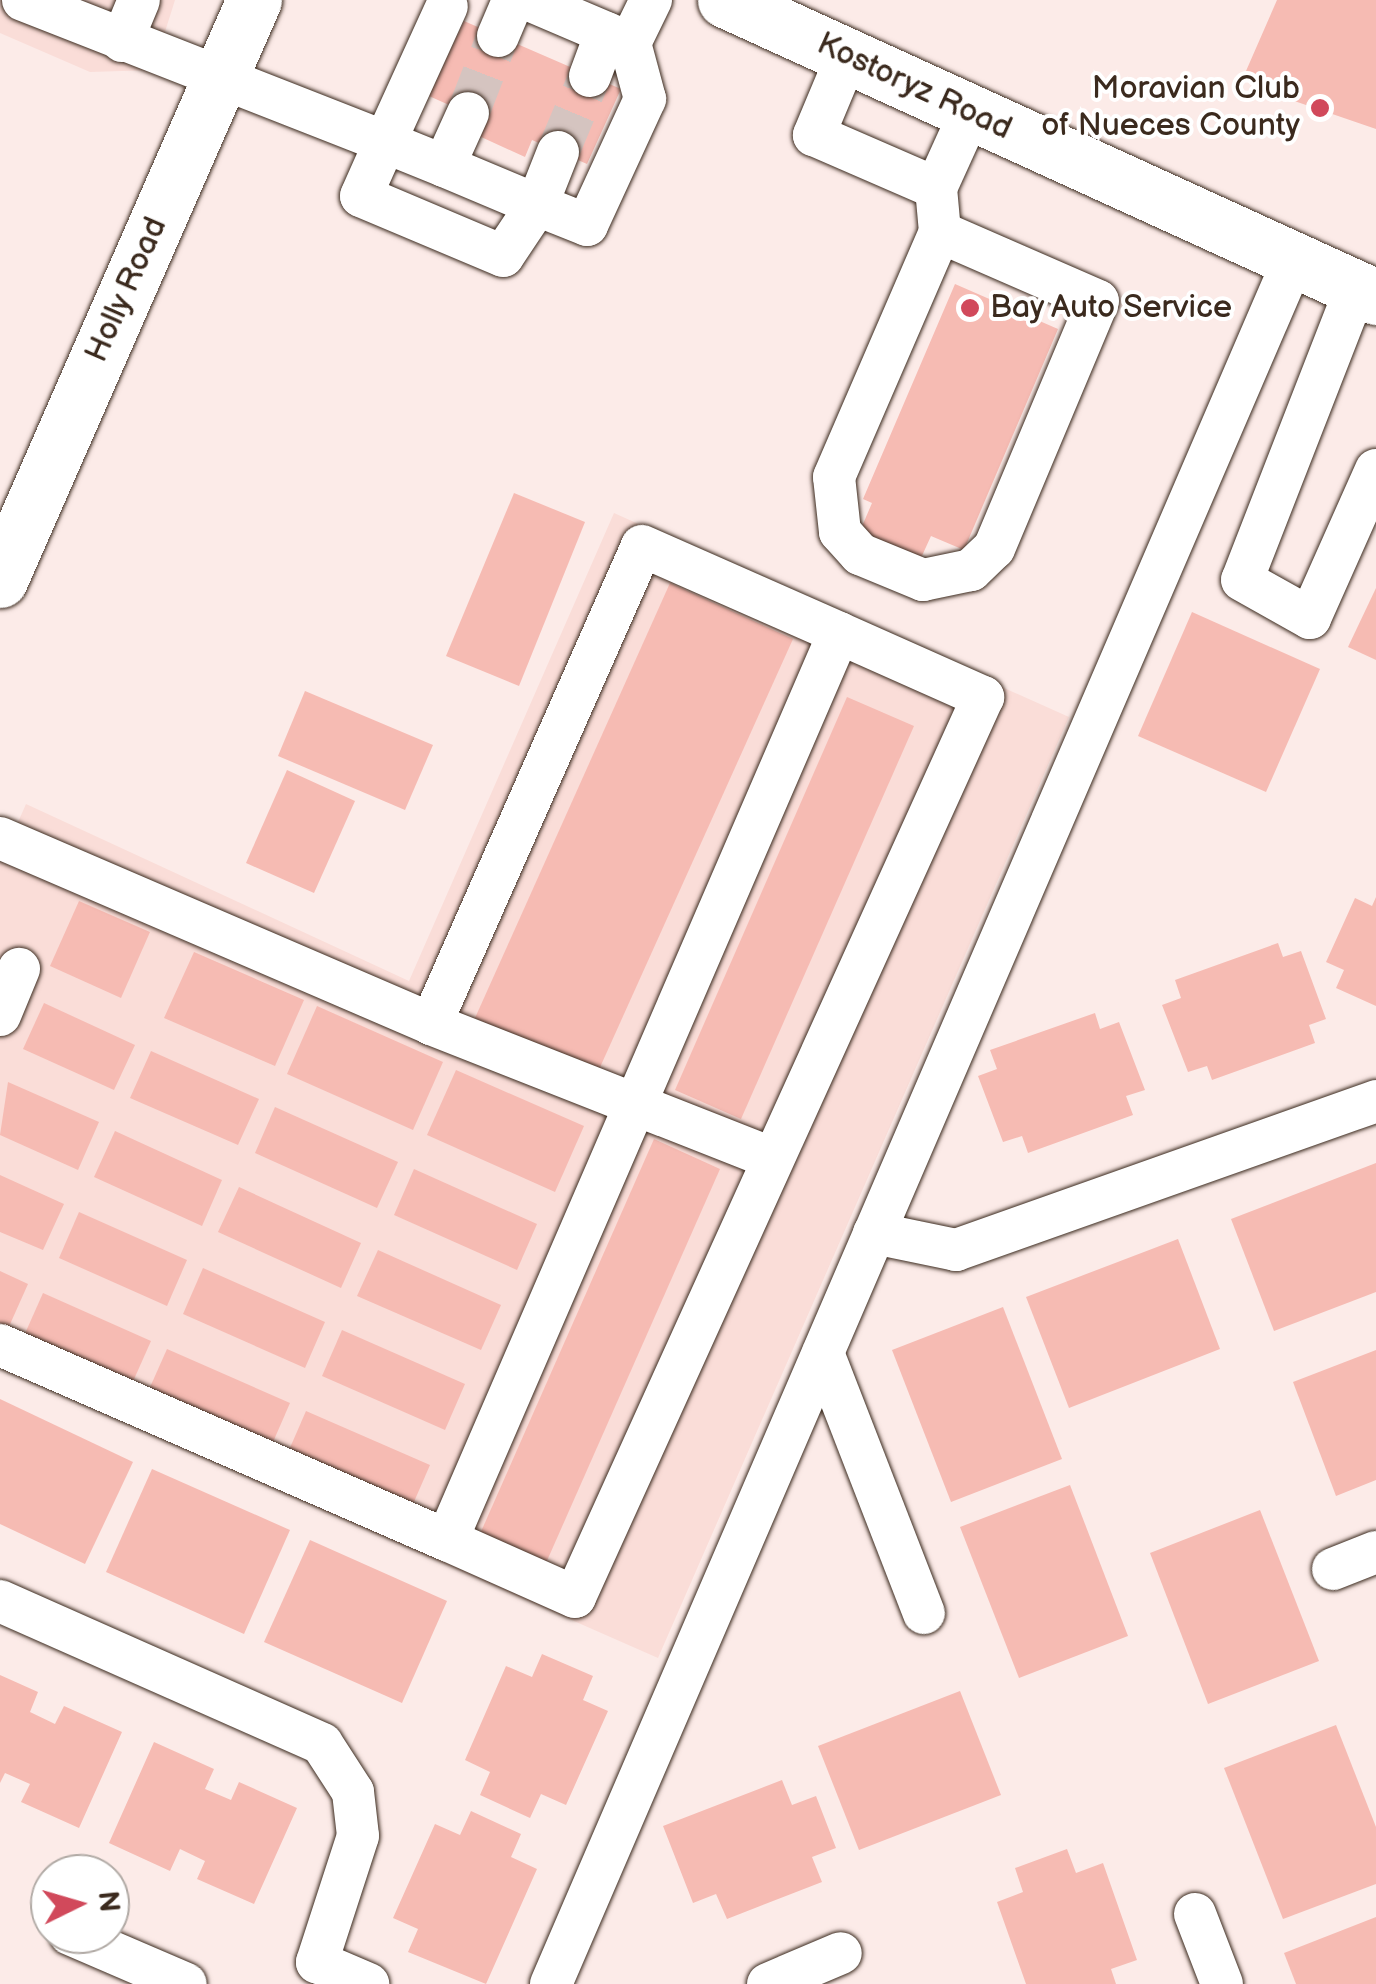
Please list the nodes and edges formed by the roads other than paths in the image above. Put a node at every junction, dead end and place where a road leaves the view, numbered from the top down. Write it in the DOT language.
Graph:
graph roads {
  1 [pos="24,0"];
  2 [pos="139,0"];
  3 [pos="529,0"];
  4 [pos="651,0"];
  5 [pos="728,1"];
  6 [pos="249,5"];
  7 [pos="474,8"];
  8 [pos="618,38"];
  9 [pos="122,41"];
  10 [pos="847,56"];
  11 [pos="590,76"];
  12 [pos="219,78"];
  13 [pos="468,113"];
  14 [pos="970,113"];
  15 [pos="385,142"];
  16 [pos="558,152"];
  17 [pos="444,166"];
  18 [pos="936,188"];
  19 [pos="536,205"];
  20 [pos="940,232"];
  21 [pos="1294,261"];
  22 [pos="1366,292"];
  23 [pos="1376,470"];
  24 [pos="0,580"];
  25 [pos="839,633"];
  26 [pos="0,838"];
  27 [pos="19,968"];
  28 [pos="0,1014"];
  29 [pos="432,1024"];
  30 [pos="1376,1101"];
  31 [pos="636,1107"];
  32 [pos="771,1158"];
  33 [pos="874,1233"];
  34 [pos="0,1345"];
  35 [pos="822,1354"];
  36 [pos="448,1540"];
  37 [pos="1376,1552"];
  38 [pos="1333,1568"];
  39 [pos="0,1601"];
  40 [pos="924,1612"];
  41 [pos="1195,1914"];
  42 [pos="841,1953"];
  43 [pos="116,1954"];
  44 [pos="309,1973"];
  45 [pos="186,1984"];
  46 [pos="368,1984"];
  47 [pos="551,1984"];
  48 [pos="768,1984"];
  49 [pos="1222,1984"];
  1 -- 9 [label="street"];
  2 -- 9 [label="street"];
  3 -- 8 [label="street"];
  4 -- 8 [label="street"];
  5 -- 10 [label="main road, Kostoryz Road"];
  6 -- 12 [label="main road, Holly Road"];
  7 -- 15 [label="street"];
  8 -- 11 [label="street"];
  8 -- 19 [label="street"];
  9 -- 12 [label="street"];
  10 -- 14 [label="main road, Kostoryz Road"];
  10 -- 18 [label="street"];
  12 -- 15 [label="street"];
  12 -- 24 [label="main road, Holly Road"];
  13 -- 17 [label="street"];
  14 -- 18 [label="street"];
  14 -- 21 [label="main road, Kostoryz Road"];
  15 -- 17 [label="street"];
  15 -- 19 [label="street"];
  16 -- 19 [label="street"];
  17 -- 19 [label="street"];
  18 -- 20 [label="street"];
  20 -- 20 [label="street"];
  21 -- 22 [label="main road, Kostoryz Road"];
  21 -- 33 [label="street"];
  22 -- 23 [label="street"];
  25 -- 29 [label="street"];
  25 -- 31 [label="street"];
  25 -- 32 [label="street"];
  26 -- 29 [label="street"];
  27 -- 28 [label="street"];
  29 -- 31 [label="street"];
  30 -- 33 [label="street"];
  31 -- 32 [label="street"];
  31 -- 36 [label="street"];
  32 -- 36 [label="street"];
  33 -- 35 [label="street"];
  34 -- 36 [label="street"];
  35 -- 40 [label="street"];
  35 -- 47 [label="street"];
  37 -- 38 [label="street"];
  39 -- 44 [label="street"];
  41 -- 49 [label="street"];
  42 -- 48 [label="street"];
  43 -- 45 [label="street"];
  44 -- 46 [label="street"];
}
